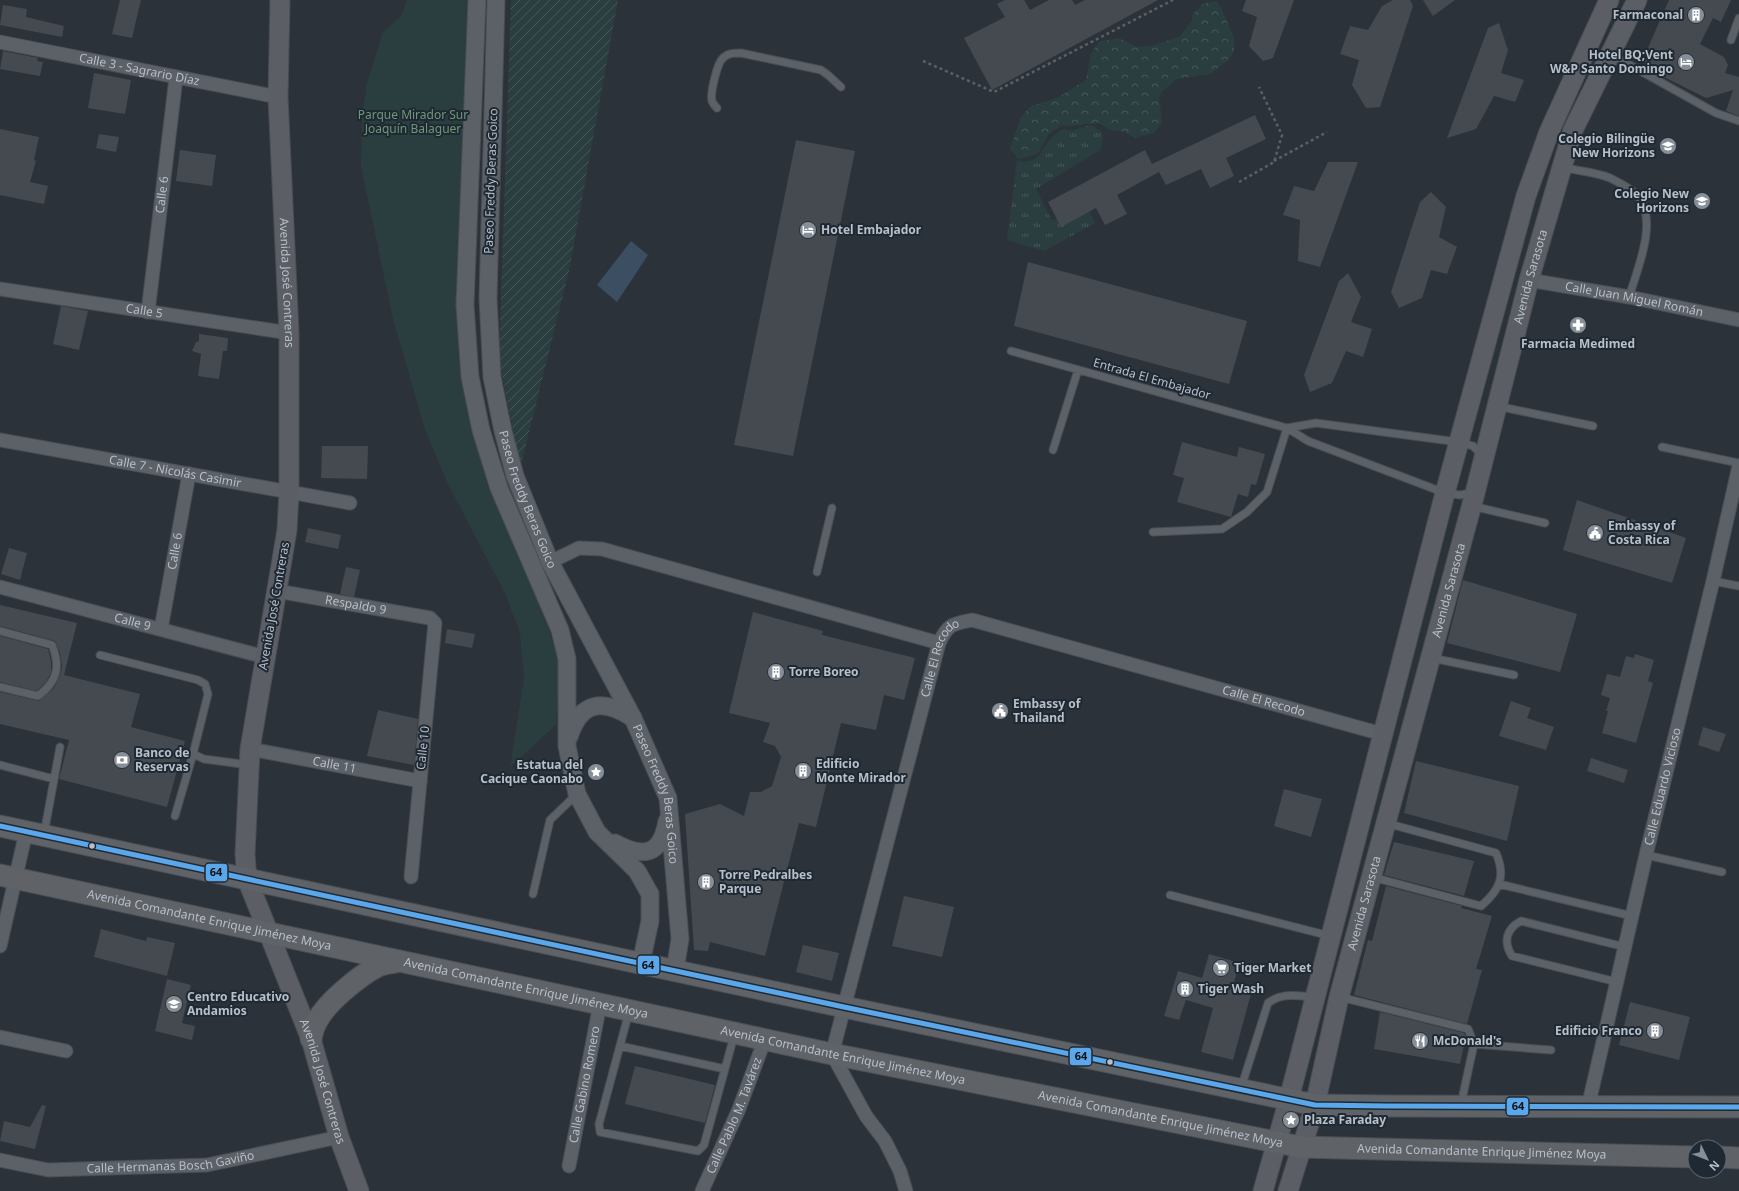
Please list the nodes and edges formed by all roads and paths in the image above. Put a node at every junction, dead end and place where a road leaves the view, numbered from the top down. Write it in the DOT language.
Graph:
graph roads {
  1 [pos="280,0"];
  2 [pos="477,0"];
  3 [pos="496,0"];
  4 [pos="1173,0"];
  5 [pos="1609,0"];
  6 [pos="1637,0"];
  7 [pos="1739,18"];
  8 [pos="1731,40"];
  9 [pos="0,42"];
  10 [pos="1610,54"];
  11 [pos="923,61"];
  12 [pos="176,78"];
  13 [pos="841,87"];
  14 [pos="1259,87"];
  15 [pos="278,97"];
  16 [pos="717,108"];
  17 [pos="1739,121"];
  18 [pos="1327,132"];
  19 [pos="1274,162"];
  20 [pos="1562,168"];
  21 [pos="1239,182"];
  22 [pos="1529,280"];
  23 [pos="0,289"];
  24 [pos="1629,297"];
  25 [pos="148,312"];
  26 [pos="1739,320"];
  27 [pos="289,333"];
  28 [pos="1011,351"];
  29 [pos="1078,370"];
  30 [pos="1497,406"];
  31 [pos="1593,426"];
  32 [pos="1287,428"];
  33 [pos="0,440"];
  34 [pos="1458,442"];
  35 [pos="1662,447"];
  36 [pos="1053,450"];
  37 [pos="1484,456"];
  38 [pos="1739,465"];
  39 [pos="188,474"];
  40 [pos="289,492"];
  41 [pos="1445,493"];
  42 [pos="1474,499"];
  43 [pos="350,504"];
  44 [pos="832,508"];
  45 [pos="1545,523"];
  46 [pos="1154,532"];
  47 [pos="550,562"];
  48 [pos="817,572"];
  49 [pos="1713,581"];
  50 [pos="1739,586"];
  51 [pos="0,587"];
  52 [pos="277,591"];
  53 [pos="433,620"];
  54 [pos="161,630"];
  55 [pos="0,631"];
  56 [pos="939,643"];
  57 [pos="100,655"];
  58 [pos="265,657"];
  59 [pos="1430,658"];
  60 [pos="1514,675"];
  61 [pos="0,687"];
  62 [pos="633,718"];
  63 [pos="1382,734"];
  64 [pos="567,746"];
  65 [pos="60,747"];
  66 [pos="193,754"];
  67 [pos="249,757"];
  68 [pos="0,765"];
  69 [pos="54,779"];
  70 [pos="420,781"];
  71 [pos="577,794"];
  72 [pos="668,798"];
  73 [pos="176,816"];
  74 [pos="1386,823"];
  75 [pos="0,826"];
  76 [pos="597,832"];
  77 [pos="35,834"];
  78 [pos="1646,855"];
  79 [pos="1722,872"];
  80 [pos="8,877"];
  81 [pos="411,877"];
  82 [pos="1372,877"];
  83 [pos="248,879"];
  84 [pos="1499,884"];
  85 [pos="533,894"];
  86 [pos="1170,895"];
  87 [pos="1632,916"];
  88 [pos="268,933"];
  89 [pos="1330,936"];
  90 [pos="0,946"];
  91 [pos="1625,946"];
  92 [pos="400,961"];
  93 [pos="641,963"];
  94 [pos="675,970"];
  95 [pos="1617,982"];
  96 [pos="1315,997"];
  97 [pos="1339,997"];
  98 [pos="600,1004"];
  99 [pos="844,1007"];
  100 [pos="629,1010"];
  101 [pos="735,1033"];
  102 [pos="0,1037"];
  103 [pos="310,1038"];
  104 [pos="765,1039"];
  105 [pos="1474,1044"];
  106 [pos="620,1046"];
  107 [pos="1551,1050"];
  108 [pos="66,1051"];
  109 [pos="832,1054"];
  110 [pos="725,1070"];
  111 [pos="1241,1089"];
  112 [pos="1289,1099"];
  113 [pos="1315,1105"];
  114 [pos="1460,1107"];
  115 [pos="1588,1107"];
  116 [pos="1739,1107"];
  117 [pos="339,1137"];
  118 [pos="1277,1142"];
  119 [pos="1301,1147"];
  120 [pos="1687,1157"];
  121 [pos="1727,1157"];
  122 [pos="1739,1158"];
  123 [pos="0,1160"];
  124 [pos="569,1166"];
  125 [pos="359,1191"];
  126 [pos="702,1191"];
  127 [pos="906,1191"];
  128 [pos="1263,1191"];
  129 [pos="1288,1191"];
  1 -- 15 [label="main road, Avenida José Contreras"];
  2 -- 64 [label="street, Paseo Freddy Beras Goico"];
  3 -- 47 [label="street, Paseo Freddy Beras Goico"];
  4 -- 11 [label="path"];
  5 -- 34 [label="main road, Avenida Sarasota"];
  6 -- 10 [label="main road, Avenida Sarasota"];
  7 -- 8 [label="lane"];
  9 -- 12 [label="street, Calle 3 - Sagrario Díaz"];
  10 -- 17 [label="lane"];
  10 -- 20 [label="main road, Avenida Sarasota"];
  12 -- 15 [label="street, Calle 3 - Sagrario Díaz"];
  12 -- 25 [label="street, Calle 6"];
  13 -- 16 [label="lane"];
  14 -- 19 [label="path"];
  15 -- 27 [label="main road, Avenida José Contreras"];
  18 -- 19 [label="path"];
  19 -- 21 [label="path"];
  20 -- 22 [label="main road, Avenida Sarasota"];
  20 -- 24 [label="lane"];
  22 -- 24 [label="street, Calle Juan Miguel Román"];
  22 -- 30 [label="main road, Avenida Sarasota"];
  23 -- 25 [label="street, Calle 5"];
  24 -- 26 [label="street, Calle Juan Miguel Román"];
  25 -- 27 [label="street, Calle 5"];
  27 -- 40 [label="main road, Avenida José Contreras"];
  28 -- 29 [label="lane, Entrada El Embajador"];
  29 -- 32 [label="lane, Entrada El Embajador"];
  29 -- 36 [label="lane"];
  30 -- 31 [label="lane"];
  30 -- 37 [label="main road, Avenida Sarasota"];
  32 -- 34 [label="lane, Entrada El Embajador"];
  32 -- 41 [label="lane, Entrada El Embajador"];
  32 -- 46 [label="lane"];
  33 -- 39 [label="street, Calle 7 - Nicolás Casimir"];
  34 -- 37 [label="lane, Entrada El Embajador"];
  34 -- 41 [label="main road, Avenida Sarasota"];
  35 -- 38 [label="lane"];
  37 -- 42 [label="main road, Avenida Sarasota"];
  38 -- 49 [label="street, Calle Eduardo Vicioso"];
  39 -- 40 [label="street, Calle 7 - Nicolás Casimir"];
  39 -- 54 [label="street, Calle 6"];
  40 -- 43 [label="street, Calle 7 - Nicolás Casimir"];
  40 -- 52 [label="main road, Avenida José Contreras"];
  41 -- 42 [label="lane, Entrada El Embajador"];
  41 -- 63 [label="main road, Avenida Sarasota"];
  42 -- 45 [label="lane, Entrada El Embajador"];
  42 -- 59 [label="main road, Avenida Sarasota"];
  44 -- 48 [label="lane"];
  47 -- 56 [label="street"];
  47 -- 62 [label="street, Paseo Freddy Beras Goico"];
  49 -- 50 [label="lane"];
  49 -- 78 [label="street, Calle Eduardo Vicioso"];
  51 -- 54 [label="street, Calle 9"];
  52 -- 53 [label="street, Respaldo 9"];
  52 -- 58 [label="main road, Avenida José Contreras"];
  53 -- 70 [label="street, Calle 10"];
  54 -- 58 [label="street, Calle 9"];
  55 -- 61 [label="lane"];
  56 -- 63 [label="street, Calle El Recodo"];
  56 -- 99 [label="street, Calle El Recodo"];
  57 -- 66 [label="lane"];
  58 -- 67 [label="main road, Avenida José Contreras"];
  59 -- 60 [label="lane"];
  59 -- 74 [label="main road, Avenida Sarasota"];
  62 -- 64 [label="street"];
  62 -- 72 [label="street, Paseo Freddy Beras Goico"];
  63 -- 89 [label="main road, Avenida Sarasota"];
  64 -- 71 [label="street, Paseo Freddy Beras Goico"];
  65 -- 69 [label="lane"];
  66 -- 67 [label="lane"];
  66 -- 73 [label="lane"];
  67 -- 70 [label="street, Calle 11"];
  67 -- 83 [label="main road, Avenida José Contreras"];
  68 -- 69 [label="lane"];
  69 -- 77 [label="lane"];
  70 -- 81 [label="street, Calle 10"];
  71 -- 76 [label="street, Paseo Freddy Beras Goico"];
  71 -- 85 [label="lane"];
  72 -- 76 [label="street"];
  72 -- 94 [label="street, Paseo Freddy Beras Goico"];
  74 -- 82 [label="main road, Avenida Sarasota"];
  74 -- 84 [label="lane"];
  75 -- 77 [label="main road"];
  76 -- 93 [label="street, Paseo Freddy Beras Goico"];
  77 -- 80 [label="street"];
  77 -- 83 [label="main road"];
  78 -- 79 [label="lane"];
  78 -- 87 [label="street, Calle Eduardo Vicioso"];
  80 -- 88 [label="main road, Avenida Comandante Enrique Jiménez Moya"];
  80 -- 90 [label="street"];
  82 -- 84 [label="lane"];
  82 -- 97 [label="main road, Avenida Sarasota"];
  83 -- 88 [label="main road, Avenida José Contreras"];
  83 -- 93 [label="main road"];
  84 -- 87 [label="lane"];
  86 -- 89 [label="lane"];
  87 -- 91 [label="street, Calle Eduardo Vicioso"];
  88 -- 92 [label="main road, Avenida Comandante Enrique Jiménez Moya"];
  88 -- 103 [label="main road, Avenida José Contreras"];
  89 -- 96 [label="main road, Avenida Sarasota"];
  91 -- 95 [label="street, Calle Eduardo Vicioso"];
  91 -- 95 [label="lane"];
  92 -- 98 [label="main road, Avenida Comandante Enrique Jiménez Moya"];
  92 -- 103 [label="main road"];
  93 -- 94 [label="main road"];
  94 -- 99 [label="main road"];
  95 -- 115 [label="street, Calle Eduardo Vicioso"];
  96 -- 111 [label="lane"];
  96 -- 112 [label="main road, Avenida Sarasota"];
  97 -- 105 [label="lane"];
  97 -- 113 [label="main road, Avenida Sarasota"];
  98 -- 100 [label="main road, Avenida Comandante Enrique Jiménez Moya"];
  98 -- 124 [label="street, Calle Gabino Romero"];
  99 -- 109 [label="street, Calle El Recodo"];
  99 -- 111 [label="main road"];
  100 -- 101 [label="main road, Avenida Comandante Enrique Jiménez Moya"];
  100 -- 106 [label="lane"];
  101 -- 104 [label="main road, Avenida Comandante Enrique Jiménez Moya"];
  101 -- 110 [label="lane"];
  102 -- 108 [label="street"];
  103 -- 117 [label="main road, Avenida José Contreras"];
  104 -- 109 [label="main road, Avenida Comandante Enrique Jiménez Moya"];
  104 -- 126 [label="street, Calle Pablo M. Tavárez"];
  105 -- 107 [label="lane"];
  105 -- 114 [label="lane"];
  106 -- 110 [label="lane"];
  106 -- 110 [label="lane"];
  109 -- 118 [label="main road, Avenida Comandante Enrique Jiménez Moya"];
  109 -- 127 [label="street"];
  111 -- 112 [label="main road"];
  112 -- 113 [label="main road"];
  112 -- 118 [label="main road, Avenida Sarasota"];
  113 -- 114 [label="main road"];
  113 -- 119 [label="main road, Avenida Sarasota"];
  114 -- 115 [label="main road"];
  115 -- 116 [label="main road"];
  117 -- 123 [label="street, Calle Hermanas Bosch Gaviño"];
  117 -- 125 [label="main road, Avenida José Contreras"];
  118 -- 119 [label="main road, Avenida Comandante Enrique Jiménez Moya"];
  118 -- 128 [label="main road, Avenida Sarasota"];
  119 -- 120 [label="main road, Avenida Comandante Enrique Jiménez Moya"];
  119 -- 129 [label="main road, Avenida Sarasota"];
  121 -- 122 [label="main road"];
}
